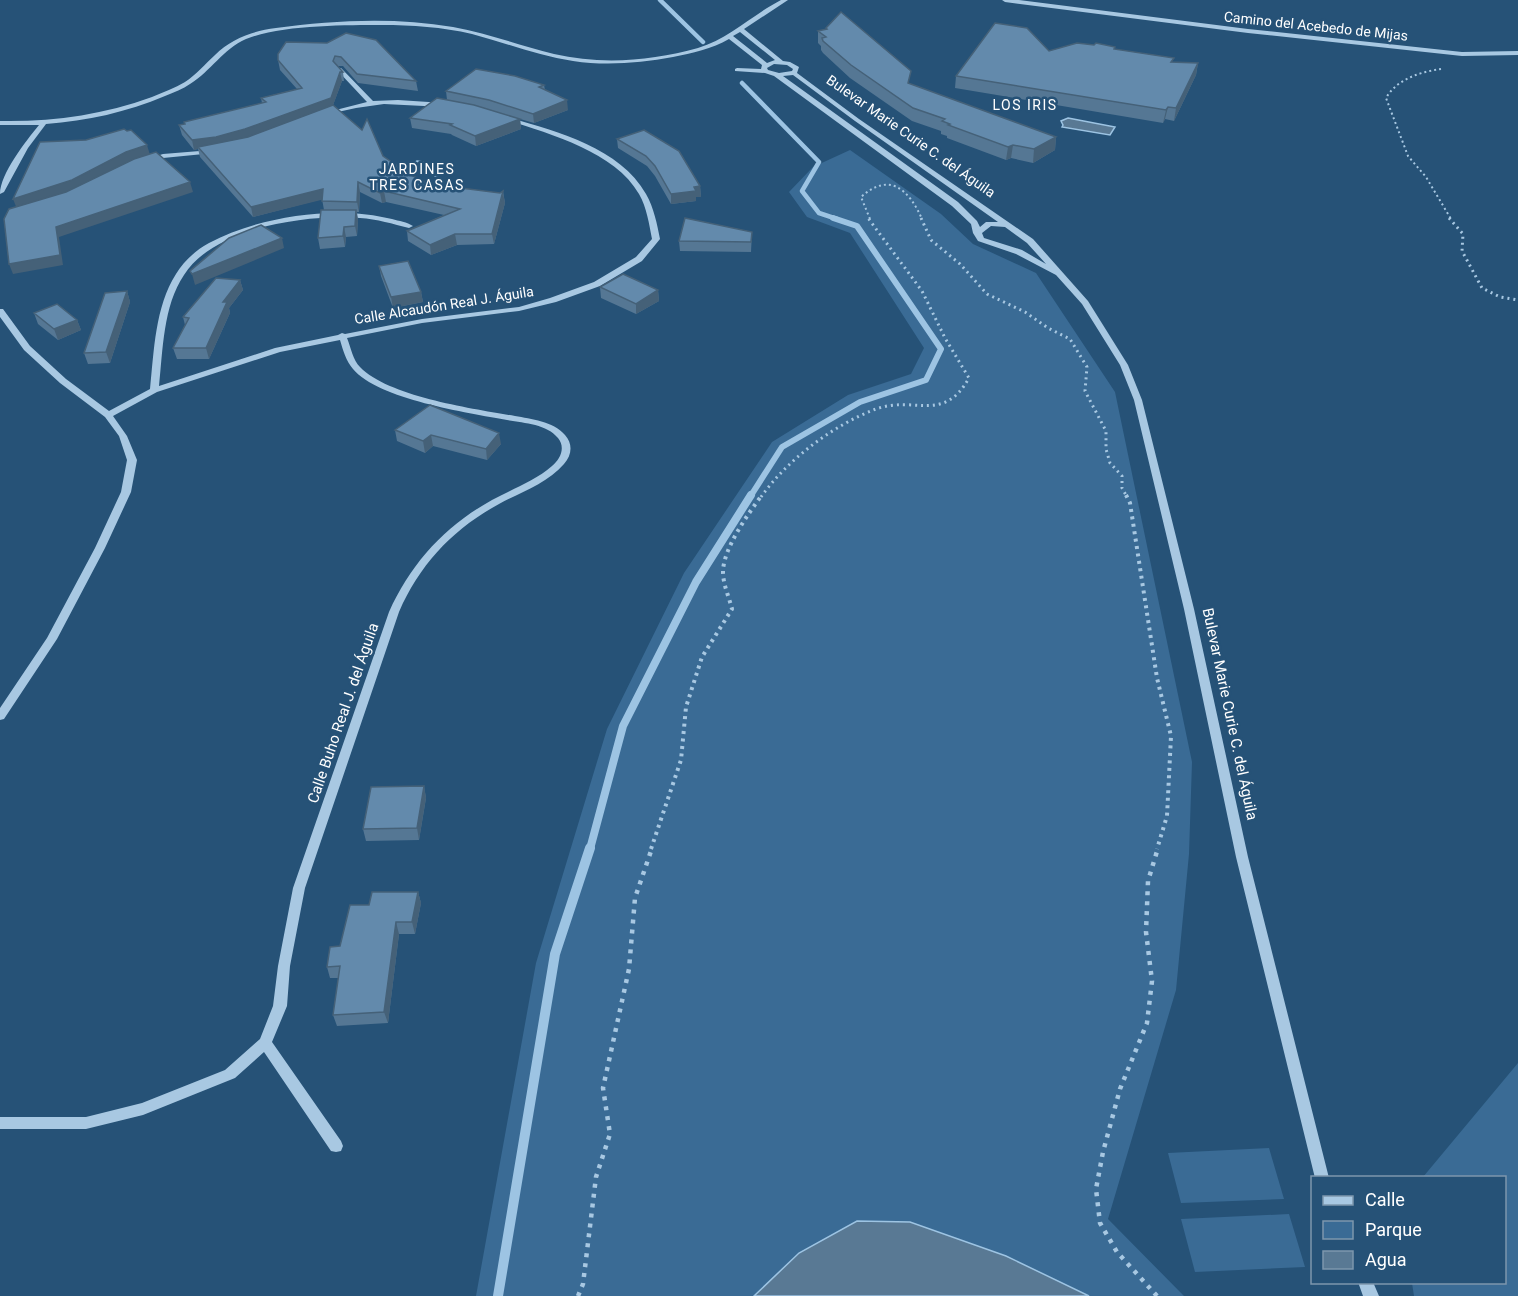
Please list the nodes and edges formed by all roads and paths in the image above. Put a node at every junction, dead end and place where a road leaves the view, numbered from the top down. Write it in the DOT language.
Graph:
graph roads {
  1 [pos="785,0"];
  2 [pos="1005,0"];
  3 [pos="741,30"];
  4 [pos="730,37"];
  5 [pos="1518,53"];
  6 [pos="781,62"];
  7 [pos="765,68"];
  8 [pos="1450,68"];
  9 [pos="339,69"];
  10 [pos="737,70"];
  11 [pos="794,72"];
  12 [pos="777,75"];
  13 [pos="370,102"];
  14 [pos="456,108"];
  15 [pos="497,116"];
  16 [pos="316,118"];
  17 [pos="0,123"];
  18 [pos="43,124"];
  19 [pos="217,151"];
  20 [pos="141,162"];
  21 [pos="0,192"];
  22 [pos="409,226"];
  23 [pos="1012,228"];
  24 [pos="977,232"];
  25 [pos="990,243"];
  26 [pos="1062,277"];
  27 [pos="1518,300"];
  28 [pos="0,311"];
  29 [pos="342,335"];
  30 [pos="154,390"];
  31 [pos="108,415"];
  32 [pos="0,716"];
  33 [pos="265,1043"];
  34 [pos="0,1123"];
  35 [pos="336,1146"];
  36 [pos="1322,1176"];
  37 [pos="578,1296"];
  38 [pos="1157,1296"];
  1 -- 3 [label="street"];
  2 -- 5 [label="street, Camino del Acebedo de Mijas"];
  3 -- 4 [label="street"];
  3 -- 6 [label="street"];
  4 -- 7 [label="street"];
  4 -- 18 [label="street"];
  6 -- 7 [label="street"];
  6 -- 11 [label="street, Bulevar Marie Curie C. del Águila"];
  7 -- 10 [label="street"];
  7 -- 12 [label="street"];
  8 -- 27 [label="path"];
  9 -- 13 [label="street"];
  11 -- 12 [label="street"];
  11 -- 23 [label="street, Bulevar Marie Curie C. del Águila"];
  12 -- 24 [label="street, Bulevar Marie Curie C. del Águila"];
  13 -- 14 [label="street"];
  13 -- 16 [label="street"];
  15 -- 29 [label="street, Calle Alcaudón Real J. Águila"];
  17 -- 18 [label="street"];
  18 -- 21 [label="street"];
  19 -- 20 [label="street"];
  22 -- 30 [label="street"];
  23 -- 24 [label="street"];
  23 -- 25 [label="street"];
  23 -- 26 [label="street, Bulevar Marie Curie C. del Águila"];
  24 -- 25 [label="street, Bulevar Marie Curie C. del Águila"];
  25 -- 26 [label="street, Bulevar Marie Curie C. del Águila"];
  26 -- 36 [label="street, Bulevar Marie Curie C. del Águila"];
  28 -- 31 [label="street"];
  29 -- 30 [label="street, Calle Alcaudón Real J. Águila"];
  29 -- 33 [label="street, Calle Buho Real J. del Águila"];
  30 -- 31 [label="street, Calle Alcaudón Real J. Águila"];
  31 -- 32 [label="street"];
  33 -- 34 [label="street, Calle Buho Real J. del Águila"];
  33 -- 35 [label="street"];
  37 -- 38 [label="path"];
}
